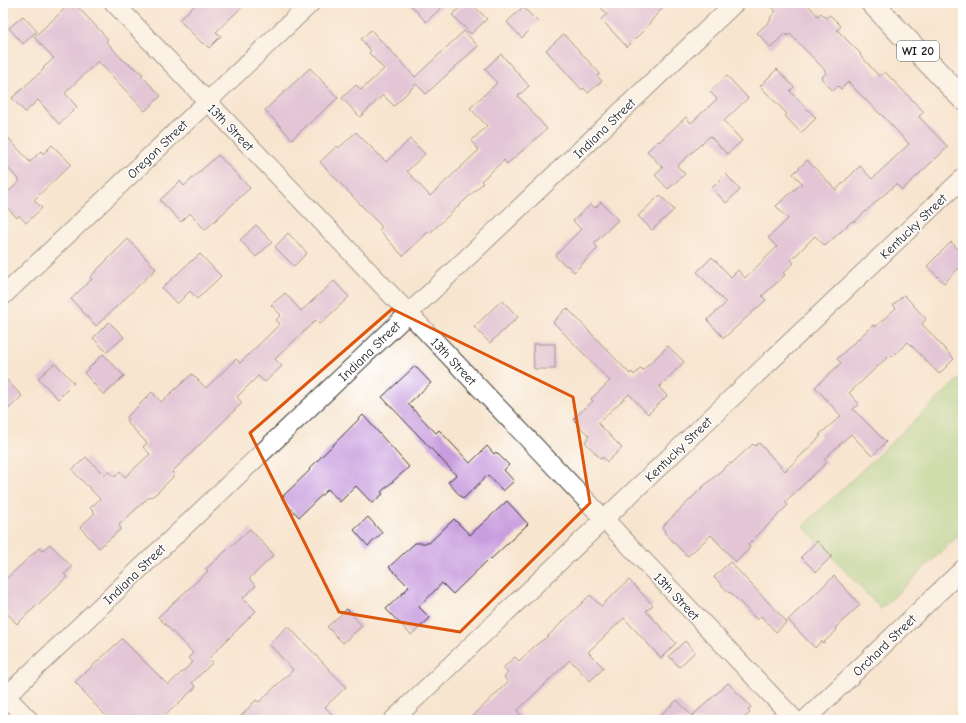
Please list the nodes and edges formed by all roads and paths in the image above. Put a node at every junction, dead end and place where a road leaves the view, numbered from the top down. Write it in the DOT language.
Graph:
graph roads {
  1 [pos="114,3"];
  2 [pos="311,3"];
  3 [pos="735,3"];
  4 [pos="872,3"];
  5 [pos="963,99"];
  6 [pos="207,102"];
  7 [pos="963,178"];
  8 [pos="3,296"];
  9 [pos="409,313"];
  10 [pos="604,519"];
  11 [pos="963,569"];
  12 [pos="4,696"];
  13 [pos="29,720"];
  14 [pos="393,720"];
  15 [pos="795,720"];
  16 [pos="805,720"];
  1 -- 6 [label="street, 13th Street"];
  2 -- 6 [label="street, Oregon Street"];
  3 -- 9 [label="street, Indiana Street"];
  4 -- 5 [label="main road, WI 20"];
  6 -- 8 [label="street, Oregon Street"];
  6 -- 9 [label="street, 13th Street"];
  7 -- 10 [label="street, Kentucky Street"];
  9 -- 10 [label="street, 13th Street"];
  9 -- 12 [label="street, Indiana Street"];
  10 -- 14 [label="street, Kentucky Street"];
  10 -- 15 [label="street, 13th Street"];
  11 -- 16 [label="street, Orchard Street"];
  12 -- 13 [label="street"];
}
